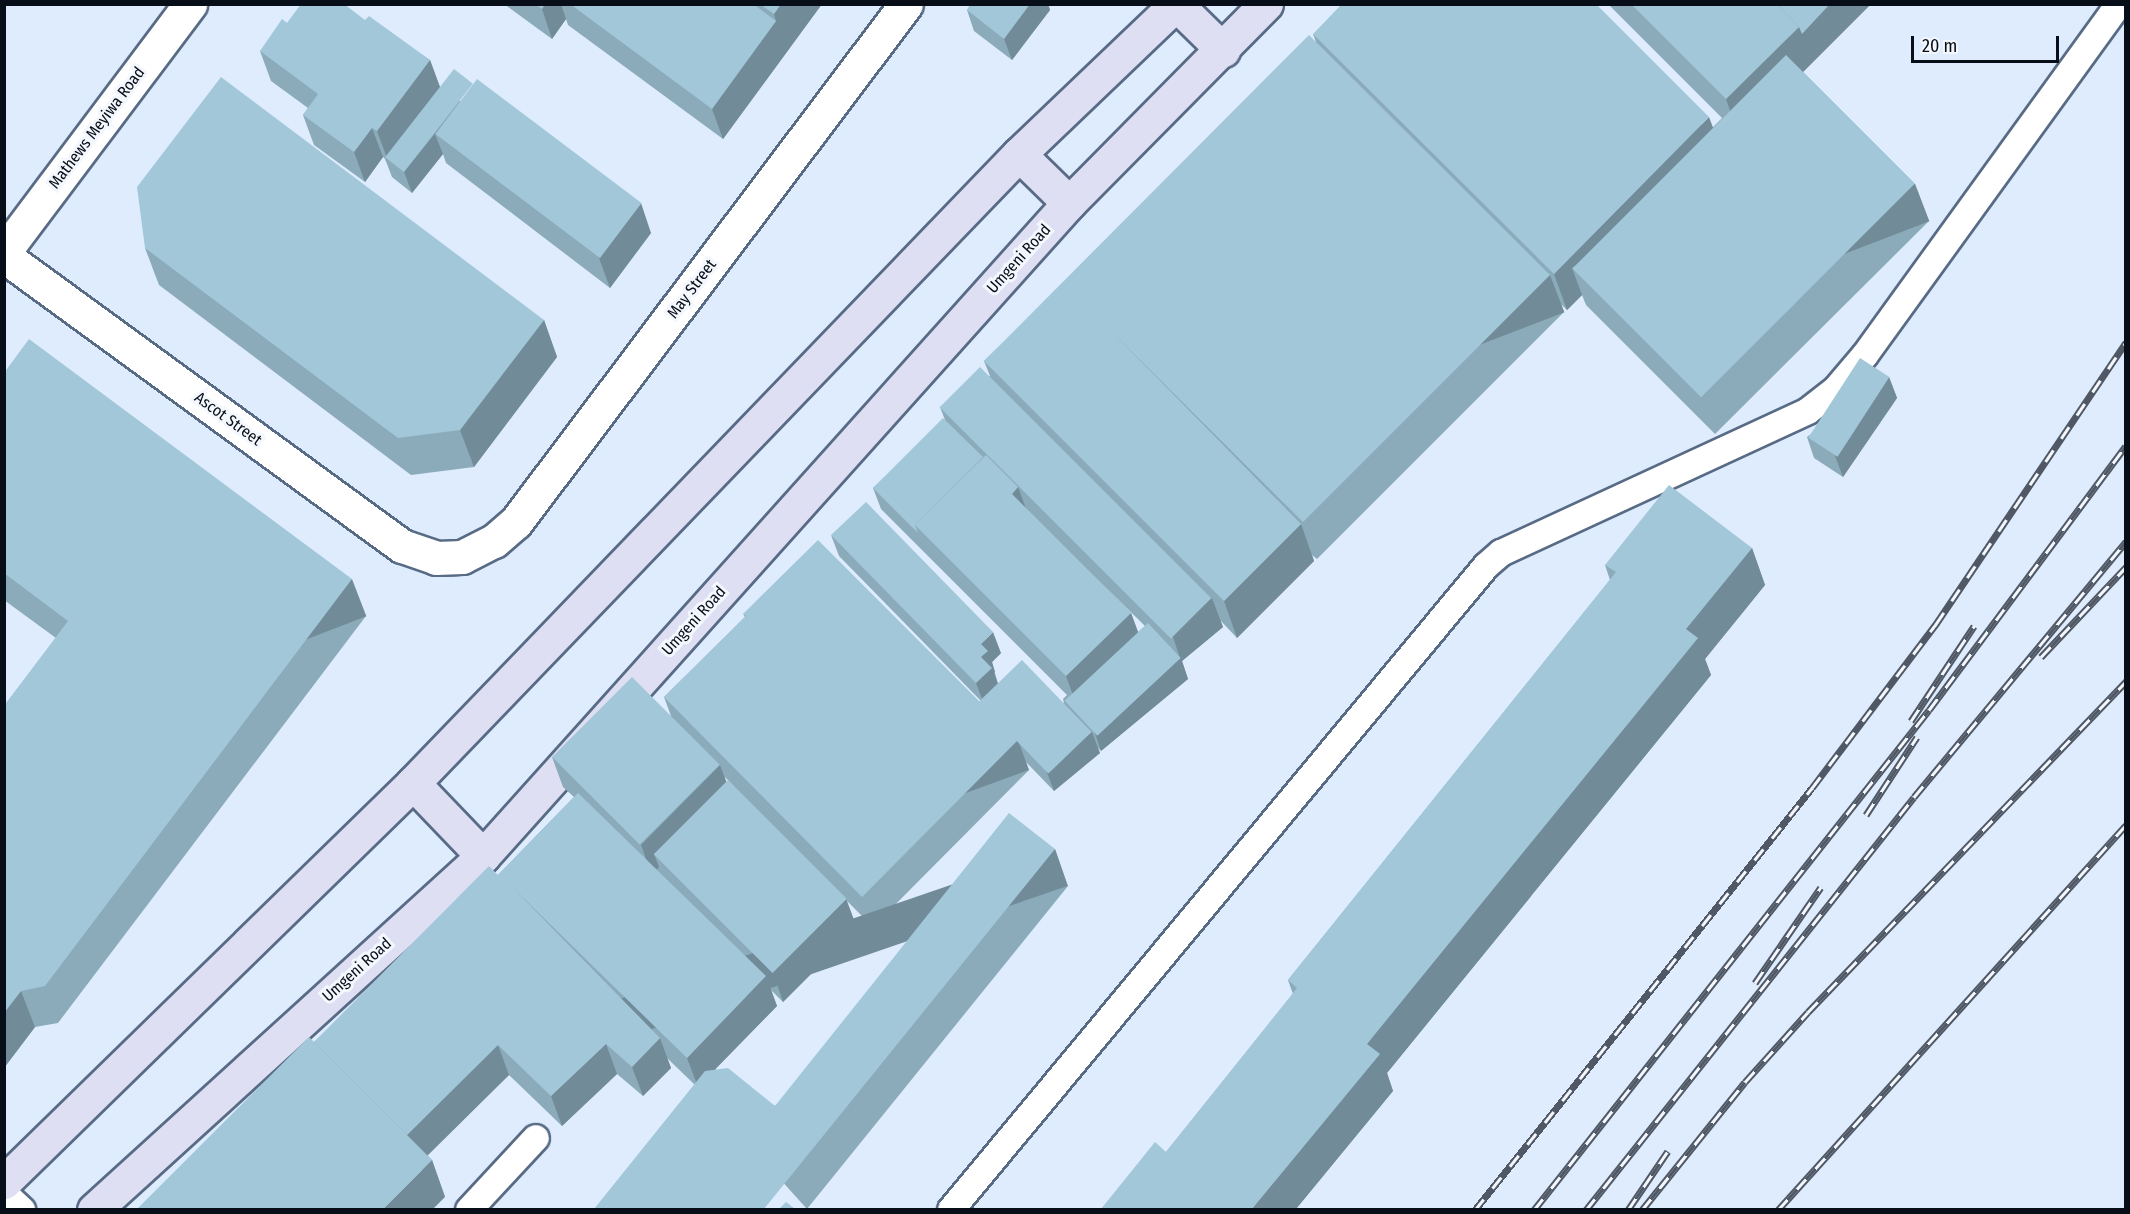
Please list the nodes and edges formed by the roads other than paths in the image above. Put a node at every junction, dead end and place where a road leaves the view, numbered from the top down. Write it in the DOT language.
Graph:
graph roads {
  1 [pos="190,4"];
  2 [pos="906,4"];
  3 [pos="1176,4"];
  4 [pos="1266,4"];
  5 [pos="2120,4"];
  6 [pos="1223,50"];
  7 [pos="1019,154"];
  8 [pos="1069,203"];
  9 [pos="4,254"];
  10 [pos="462,557"];
  11 [pos="413,783"];
  12 [pos="483,856"];
  13 [pos="536,1138"];
  14 [pos="4,1182"];
  15 [pos="4,1193"];
  16 [pos="22,1209"];
  17 [pos="94,1209"];
  18 [pos="469,1209"];
  19 [pos="951,1209"];
  1 -- 9 [label="street, Mathews Meyiwa Road"];
  2 -- 10 [label="street, May Street"];
  3 -- 6 [label="main road"];
  3 -- 7 [label="main road"];
  4 -- 6 [label="main road, Umgeni Road"];
  5 -- 19 [label="lane"];
  6 -- 8 [label="main road, Umgeni Road"];
  7 -- 8 [label="main road"];
  7 -- 11 [label="main road"];
  8 -- 12 [label="main road, Umgeni Road"];
  9 -- 10 [label="street, Ascot Street"];
  11 -- 12 [label="main road"];
  11 -- 14 [label="main road"];
  12 -- 17 [label="main road, Umgeni Road"];
  13 -- 18 [label="lane"];
  15 -- 16 [label="lane"];
}
